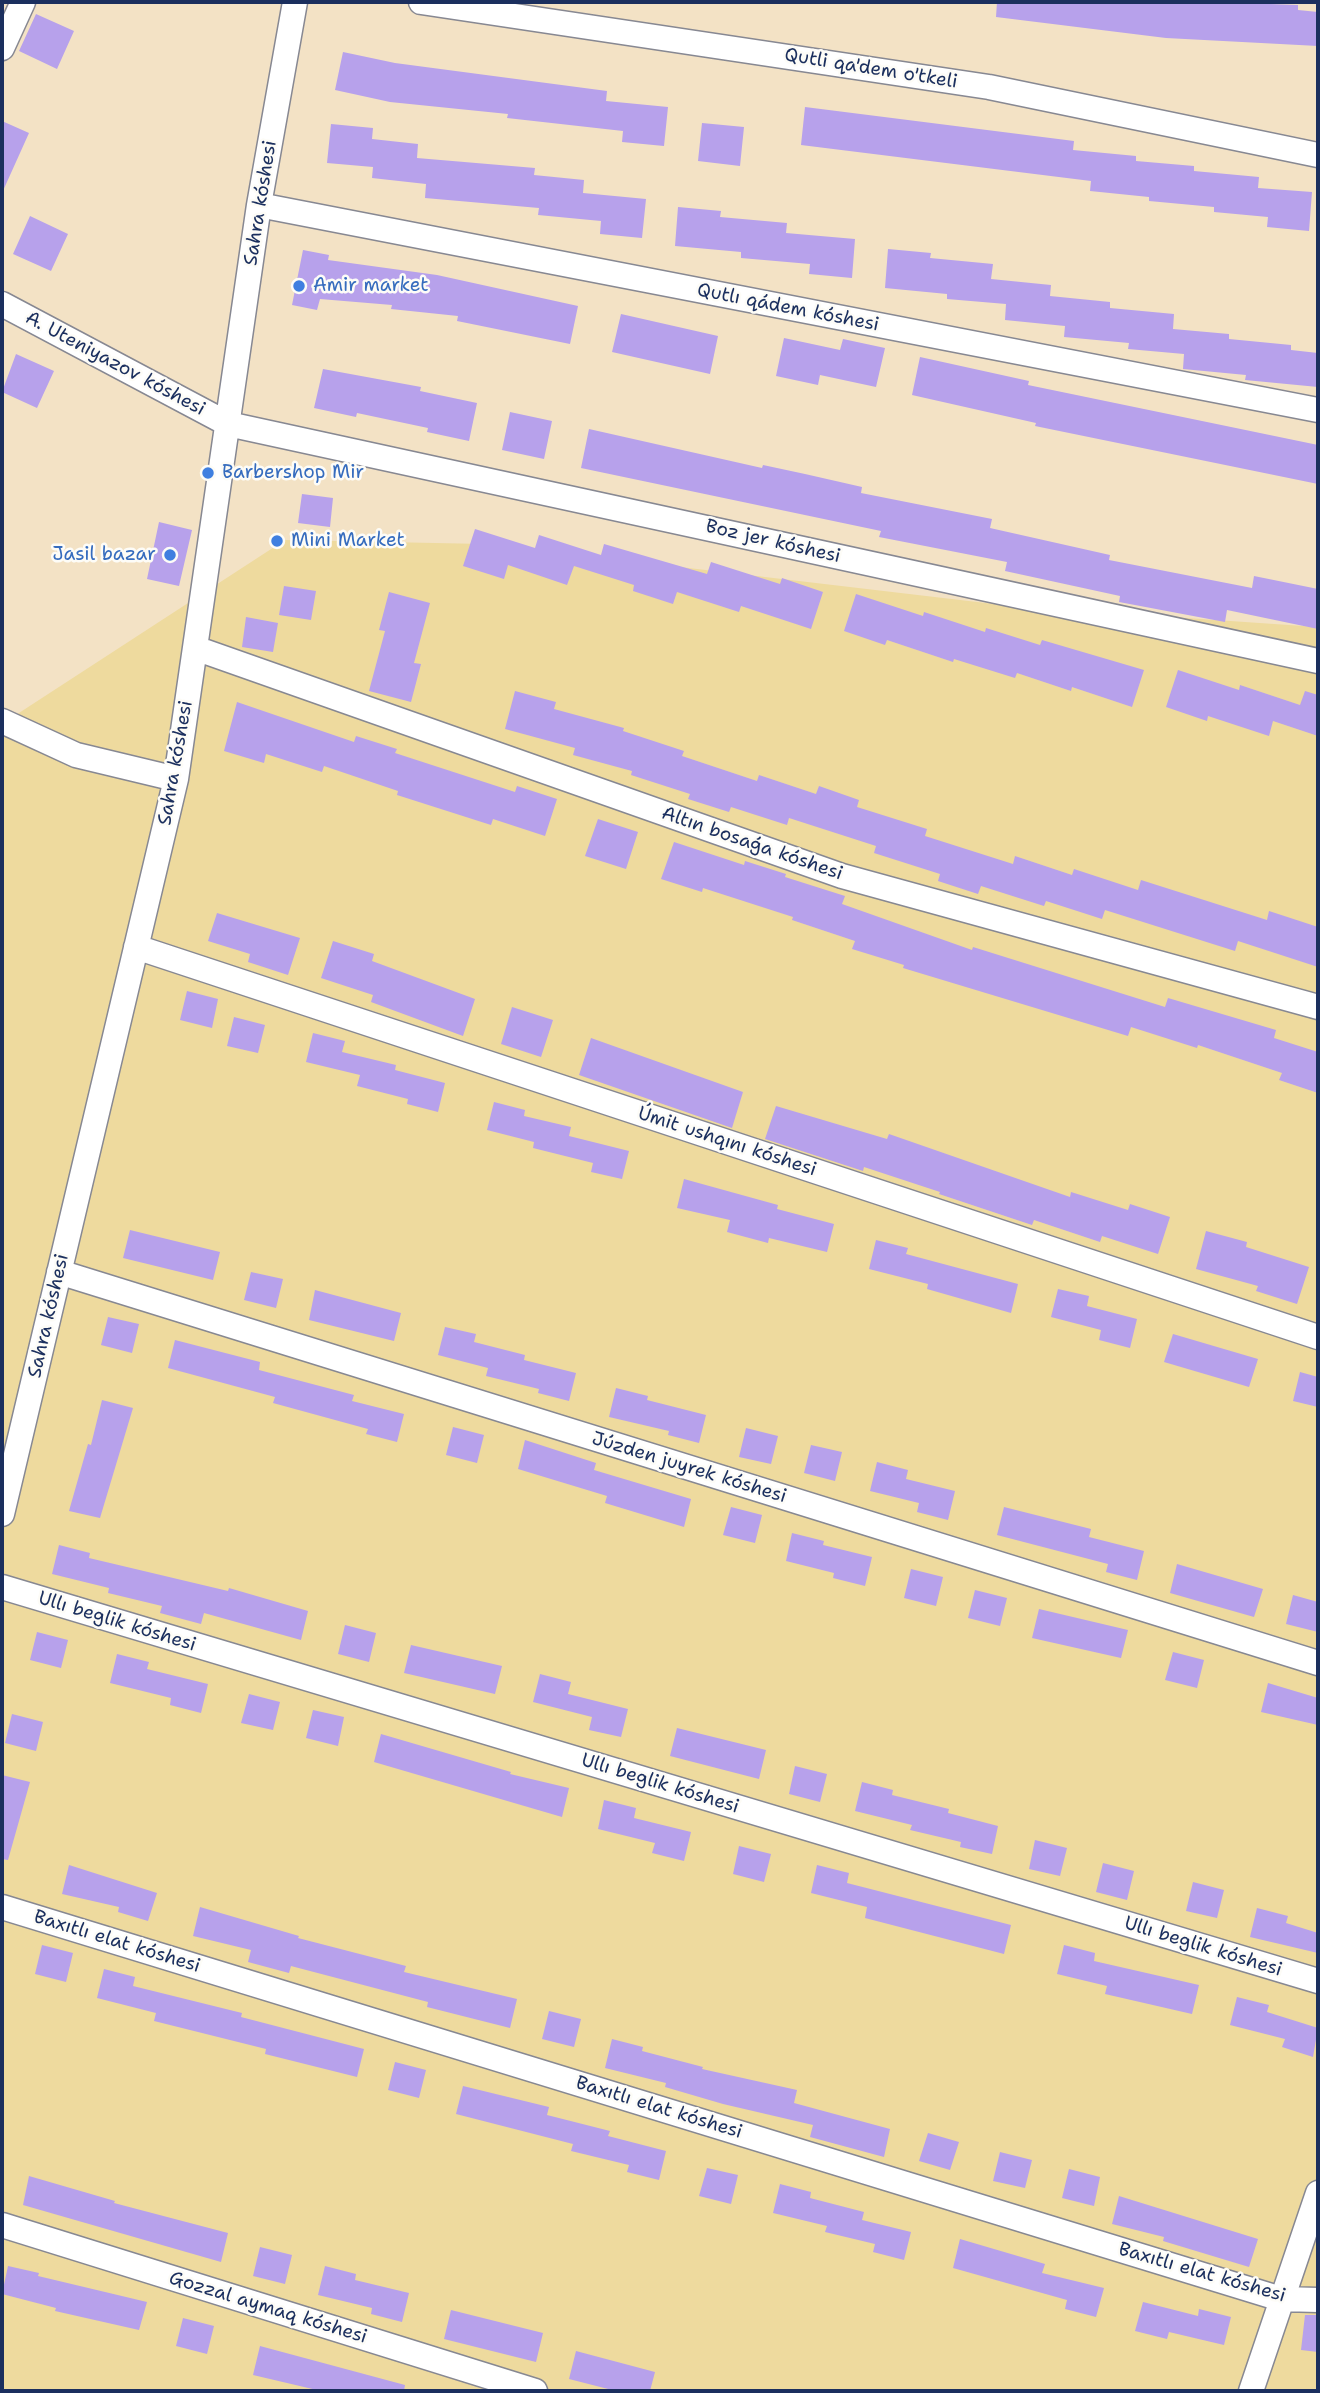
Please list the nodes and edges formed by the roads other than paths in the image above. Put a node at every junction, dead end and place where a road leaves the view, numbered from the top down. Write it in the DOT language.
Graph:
graph roads {
  1 [pos="23,2"];
  2 [pos="295,2"];
  3 [pos="421,2"];
  4 [pos="2,48"];
  5 [pos="1318,155"];
  6 [pos="259,205"];
  7 [pos="2,304"];
  8 [pos="1318,410"];
  9 [pos="229,424"];
  10 [pos="195,648"];
  11 [pos="1318,661"];
  12 [pos="2,721"];
  13 [pos="176,779"];
  14 [pos="136,947"];
  15 [pos="1318,1007"];
  16 [pos="59,1272"];
  17 [pos="1318,1337"];
  18 [pos="2,1514"];
  19 [pos="2,1587"];
  20 [pos="1318,1663"];
  21 [pos="2,1907"];
  22 [pos="1318,1981"];
  23 [pos="1318,2193"];
  24 [pos="2,2225"];
  25 [pos="1281,2299"];
  26 [pos="1318,2300"];
  27 [pos="535,2391"];
  28 [pos="1251,2391"];
  1 -- 4 [label="street"];
  2 -- 6 [label="street, Sahra kóshesi"];
  3 -- 5 [label="street, Qutli qa'dem o'tkeli"];
  6 -- 8 [label="street, Qutlı qádem kóshesi"];
  6 -- 9 [label="street, Sahra kóshesi"];
  7 -- 9 [label="street, A. Uteniyazov kóshesi"];
  9 -- 10 [label="street, Sahra kóshesi"];
  9 -- 11 [label="street, Boz jer kóshesi"];
  10 -- 13 [label="street, Sahra kóshesi"];
  10 -- 15 [label="street, Altın bosaǵa kóshesi"];
  12 -- 13 [label="street"];
  13 -- 14 [label="street, Sahra kóshesi"];
  14 -- 16 [label="street, Sahra kóshesi"];
  14 -- 17 [label="street, Úmit ushqını kóshesi"];
  16 -- 18 [label="street, Sahra kóshesi"];
  16 -- 20 [label="street, Júzden juyrek kóshesi"];
  19 -- 22 [label="street, Ullı beglik kóshesi"];
  21 -- 25 [label="street, Baxıtlı elat kóshesi"];
  23 -- 25 [label="street"];
  24 -- 27 [label="street, Gozzal aymaq kóshesi"];
  25 -- 26 [label="street, Baxıtlı elat kóshesi"];
  25 -- 28 [label="street"];
}
